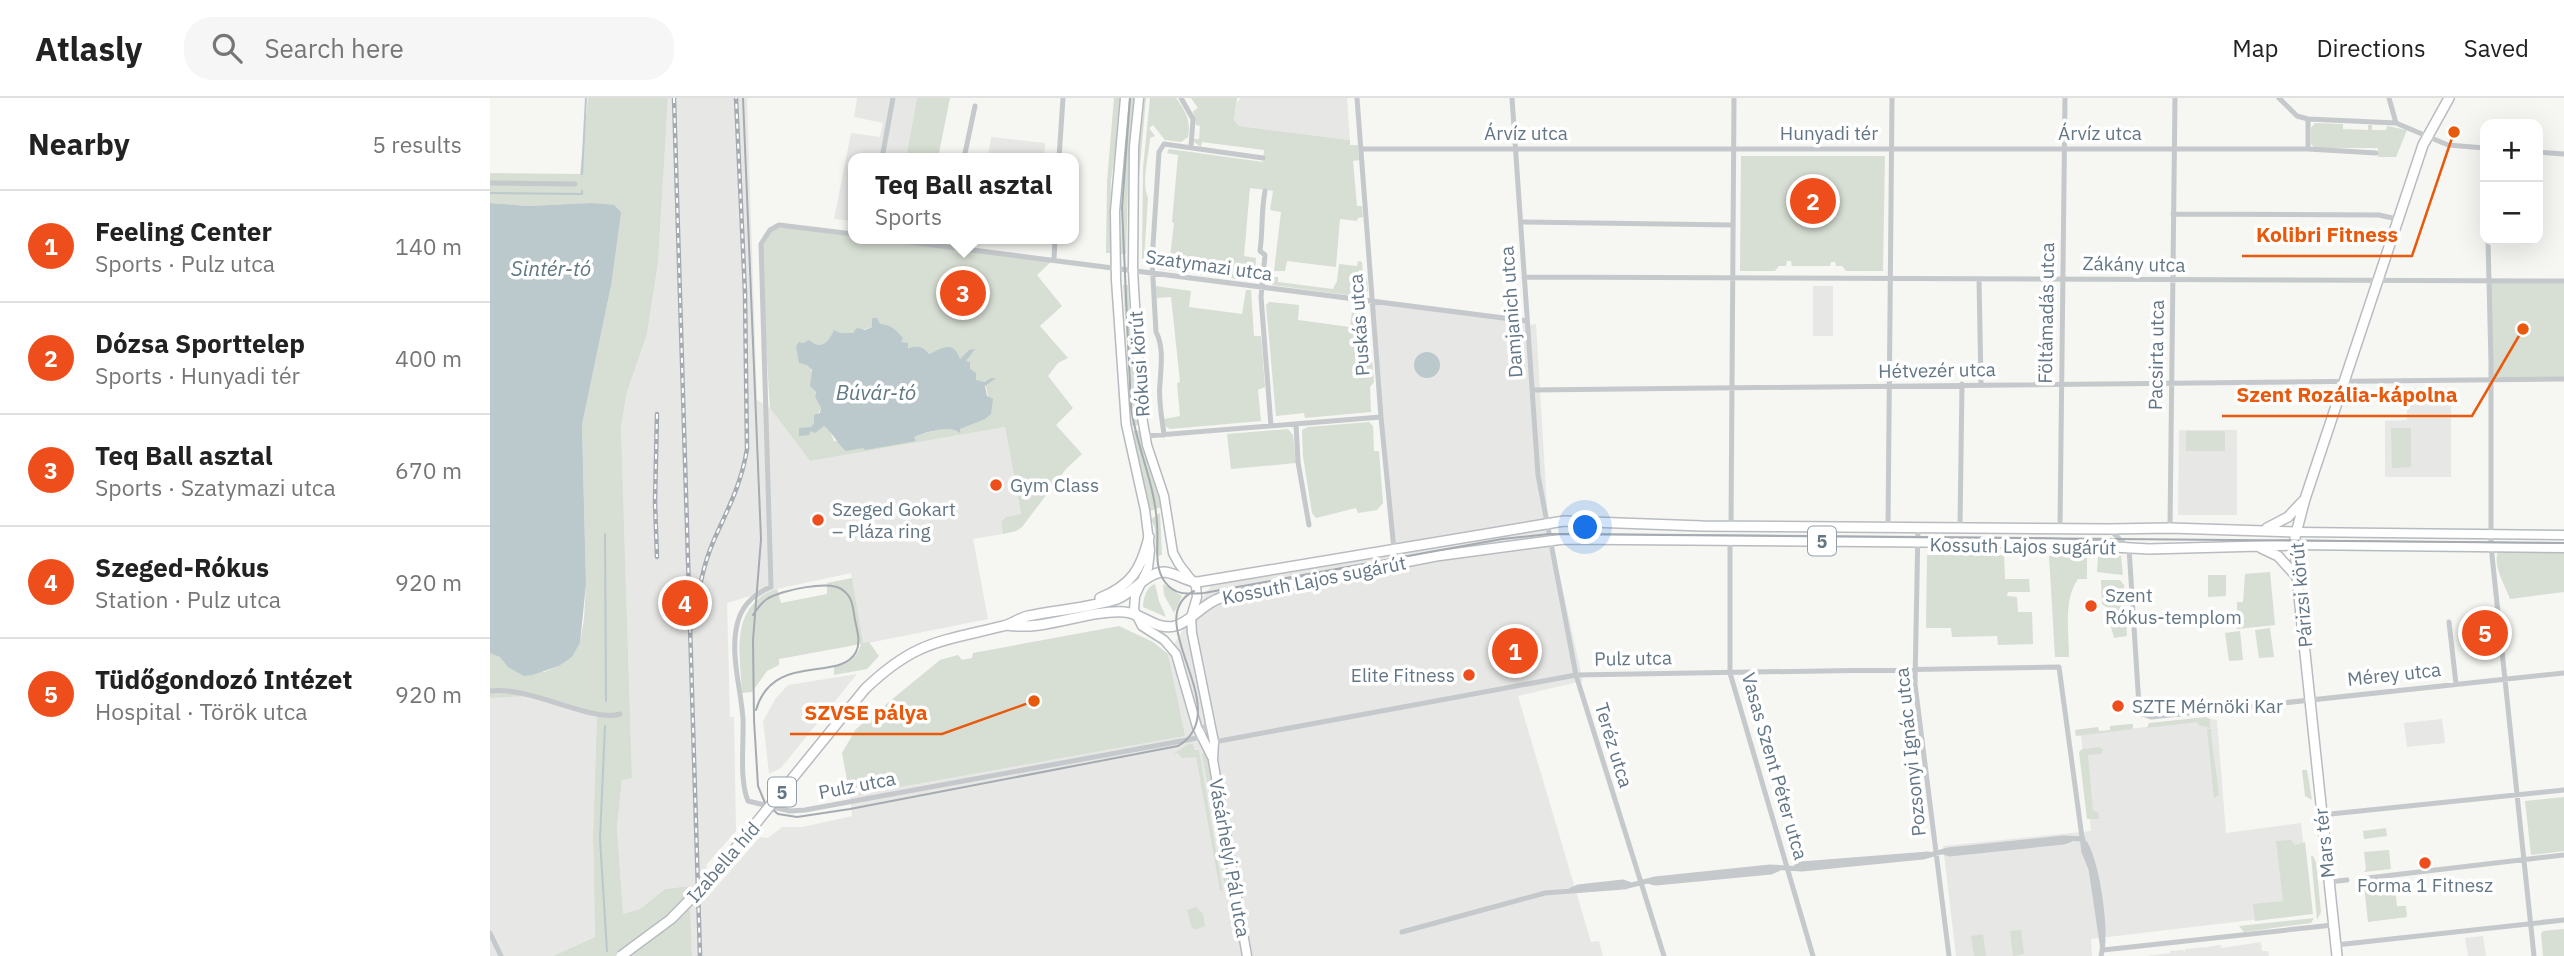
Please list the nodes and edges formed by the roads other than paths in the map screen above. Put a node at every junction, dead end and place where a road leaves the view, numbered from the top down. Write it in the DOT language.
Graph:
graph roads {
  1 [pos="893,98"];
  2 [pos="1063,98"];
  3 [pos="1125,98"];
  4 [pos="1139,98"];
  5 [pos="1181,98"];
  6 [pos="1357,98"];
  7 [pos="1512,98"];
  8 [pos="1734,98"];
  9 [pos="1892,98"];
  10 [pos="2065,98"];
  11 [pos="2175,98"];
  12 [pos="2279,98"];
  13 [pos="2389,98"];
  14 [pos="2449,98"];
  15 [pos="975,106"];
  16 [pos="2308,119"];
  17 [pos="2396,123"];
  18 [pos="2427,135"];
  19 [pos="1191,148"];
  20 [pos="1516,148"];
  21 [pos="2064,148"];
  22 [pos="2174,148"];
  23 [pos="2480,148"];
  24 [pos="1362,149"];
  25 [pos="1733,149"];
  26 [pos="1892,149"];
  27 [pos="2308,149"];
  28 [pos="2543,152"];
  29 [pos="884,153"];
  30 [pos="965,153"];
  31 [pos="1059,153"];
  32 [pos="2376,153"];
  33 [pos="2564,154"];
  34 [pos="1263,158"];
  35 [pos="490,183"];
  36 [pos="575,184"];
  37 [pos="1265,191"];
  38 [pos="2173,214"];
  39 [pos="2398,219"];
  40 [pos="1521,222"];
  41 [pos="1733,225"];
  42 [pos="848,233"];
  43 [pos="924,244"];
  44 [pos="948,244"];
  45 [pos="1055,244"];
  46 [pos="2488,245"];
  47 [pos="947,247"];
  48 [pos="1054,259"];
  49 [pos="1115,268"];
  50 [pos="1133,270"];
  51 [pos="1152,273"];
  52 [pos="1524,277"];
  53 [pos="1733,278"];
  54 [pos="1891,278"];
  55 [pos="1979,279"];
  56 [pos="2062,279"];
  57 [pos="2173,280"];
  58 [pos="2564,281"];
  59 [pos="2377,282"];
  60 [pos="2489,282"];
  61 [pos="1261,288"];
  62 [pos="1372,302"];
  63 [pos="1527,321"];
  64 [pos="2564,379"];
  65 [pos="2491,380"];
  66 [pos="2343,381"];
  67 [pos="2171,382"];
  68 [pos="2061,383"];
  69 [pos="1962,384"];
  70 [pos="1981,384"];
  71 [pos="1889,387"];
  72 [pos="1732,388"];
  73 [pos="1532,390"];
  74 [pos="1381,417"];
  75 [pos="1296,424"];
  76 [pos="1271,426"];
  77 [pos="1164,435"];
  78 [pos="1146,436"];
  79 [pos="2305,499"];
  80 [pos="1546,523"];
  81 [pos="1310,525"];
  82 [pos="1731,526"];
  83 [pos="1918,527"];
  84 [pos="1960,527"];
  85 [pos="1888,528"];
  86 [pos="2060,528"];
  87 [pos="2170,528"];
  88 [pos="2109,529"];
  89 [pos="2266,529"];
  90 [pos="2296,532"];
  91 [pos="2490,534"];
  92 [pos="2564,536"];
  93 [pos="1149,537"];
  94 [pos="1550,540"];
  95 [pos="1730,540"];
  96 [pos="1918,543"];
  97 [pos="2295,545"];
  98 [pos="2257,546"];
  99 [pos="2491,546"];
  100 [pos="2129,548"];
  101 [pos="2564,548"];
  102 [pos="1394,550"];
  103 [pos="2297,578"];
  104 [pos="1142,583"];
  105 [pos="1195,583"];
  106 [pos="1079,607"];
  107 [pos="1135,614"];
  108 [pos="1191,617"];
  109 [pos="2449,622"];
  110 [pos="1006,625"];
  111 [pos="1916,670"];
  112 [pos="1730,673"];
  113 [pos="2564,673"];
  114 [pos="1576,675"];
  115 [pos="2505,679"];
  116 [pos="2456,684"];
  117 [pos="865,689"];
  118 [pos="490,691"];
  119 [pos="2311,699"];
  120 [pos="617,715"];
  121 [pos="1209,718"];
  122 [pos="1200,737"];
  123 [pos="1214,742"];
  124 [pos="1213,760"];
  125 [pos="2564,790"];
  126 [pos="2518,795"];
  127 [pos="2321,815"];
  128 [pos="2083,839"];
  129 [pos="1940,852"];
  130 [pos="2564,855"];
  131 [pos="2524,859"];
  132 [pos="1788,868"];
  133 [pos="2359,879"];
  134 [pos="2347,880"];
  135 [pos="2328,882"];
  136 [pos="1641,883"];
  137 [pos="2564,920"];
  138 [pos="2531,924"];
  139 [pos="2333,925"];
  140 [pos="1402,932"];
  141 [pos="490,933"];
  142 [pos="2336,945"];
  143 [pos="2102,953"];
  144 [pos="501,956"];
  145 [pos="621,956"];
  146 [pos="1247,956"];
  147 [pos="1664,956"];
  148 [pos="1813,956"];
  149 [pos="1949,956"];
  150 [pos="2337,956"];
  151 [pos="2534,956"];
  1 -- 29 [label="street"];
  2 -- 31 [label="street"];
  3 -- 49 [label="main road, Rókusi körút"];
  4 -- 50 [label="main road, Rókusi körút"];
  5 -- 19 [label="street"];
  6 -- 24 [label="street, Puskás utca"];
  7 -- 20 [label="street, Damjanich utca"];
  8 -- 25 [label="street"];
  9 -- 26 [label="street"];
  10 -- 21 [label="street, Föltámadás utca"];
  11 -- 22 [label="street, Pacsirta utca"];
  12 -- 16 [label="street"];
  13 -- 17 [label="street"];
  14 -- 18 [label="main road, Párizsi körút"];
  15 -- 30 [label="street"];
  16 -- 17 [label="street"];
  16 -- 27 [label="street"];
  17 -- 18 [label="street"];
  18 -- 23 [label="street"];
  18 -- 39 [label="main road, Párizsi körút"];
  19 -- 34 [label="street"];
  19 -- 51 [label="street, Rókusi körút"];
  20 -- 24 [label="street, Árvíz utca"];
  20 -- 25 [label="street, Árvíz utca"];
  20 -- 40 [label="street, Damjanich utca"];
  21 -- 22 [label="street, Árvíz utca"];
  21 -- 26 [label="street, Árvíz utca"];
  21 -- 56 [label="street, Föltámadás utca"];
  22 -- 27 [label="street, Árvíz utca"];
  22 -- 38 [label="street, Pacsirta utca"];
  24 -- 62 [label="street, Puskás utca"];
  25 -- 26 [label="street, Hunyadi tér"];
  25 -- 41 [label="street"];
  26 -- 54 [label="street, Hunyadi tér"];
  27 -- 32 [label="street, Árvíz utca"];
  28 -- 33 [label="street"];
  35 -- 36 [label="street"];
  37 -- 61 [label="street"];
  38 -- 39 [label="street"];
  38 -- 57 [label="street, Pacsirta utca"];
  39 -- 59 [label="main road, Párizsi körút"];
  40 -- 41 [label="street"];
  40 -- 52 [label="street, Damjanich utca"];
  41 -- 53 [label="street"];
  42 -- 122 [label="street, Pulz utca"];
  43 -- 47 [label="street, Szatymazi utca"];
  44 -- 47 [label="street"];
  45 -- 48 [label="street"];
  46 -- 60 [label="street"];
  47 -- 48 [label="street, Szatymazi utca"];
  48 -- 49 [label="street, Szatymazi utca"];
  49 -- 50 [label="street, Szatymazi utca"];
  49 -- 93 [label="main road, Rókusi körút"];
  50 -- 51 [label="street, Szatymazi utca"];
  50 -- 78 [label="main road, Rókusi körút"];
  51 -- 61 [label="street, Szatymazi utca"];
  51 -- 77 [label="street, Rókusi körút"];
  52 -- 53 [label="street"];
  52 -- 63 [label="street, Damjanich utca"];
  53 -- 54 [label="street"];
  53 -- 72 [label="street"];
  54 -- 55 [label="street, Zákány utca"];
  54 -- 71 [label="street, Hunyadi tér"];
  55 -- 56 [label="street, Zákány utca"];
  55 -- 70 [label="street"];
  56 -- 57 [label="street, Zákány utca"];
  56 -- 68 [label="street, Föltámadás utca"];
  57 -- 59 [label="street, Zákány utca"];
  57 -- 67 [label="street, Pacsirta utca"];
  58 -- 60 [label="street, Zákány utca"];
  59 -- 60 [label="street, Zákány utca"];
  59 -- 66 [label="main road, Párizsi körút"];
  60 -- 65 [label="street"];
  61 -- 62 [label="street, Szatymazi utca"];
  61 -- 76 [label="street"];
  62 -- 63 [label="street, Szatymazi utca"];
  62 -- 74 [label="street, Puskás utca"];
  63 -- 73 [label="street, Damjanich utca"];
  64 -- 65 [label="street, Hétvezér utca"];
  65 -- 66 [label="street, Hétvezér utca"];
  65 -- 91 [label="street"];
  66 -- 67 [label="street, Hétvezér utca"];
  66 -- 79 [label="main road, Párizsi körút"];
  67 -- 68 [label="street, Hétvezér utca"];
  67 -- 87 [label="street, Pacsirta utca"];
  68 -- 70 [label="street, Hétvezér utca"];
  68 -- 86 [label="street, Föltámadás utca"];
  69 -- 70 [label="street, Hétvezér utca"];
  69 -- 71 [label="street, Hétvezér utca"];
  69 -- 84 [label="street"];
  71 -- 72 [label="street, Hétvezér utca"];
  71 -- 85 [label="street, Hunyadi tér"];
  72 -- 73 [label="street, Hétvezér utca"];
  72 -- 82 [label="street"];
  73 -- 80 [label="street, Damjanich utca"];
  74 -- 75 [label="street"];
  74 -- 102 [label="street, Puskás utca"];
  75 -- 76 [label="street"];
  75 -- 81 [label="street"];
  76 -- 77 [label="street"];
  77 -- 78 [label="street"];
  78 -- 105 [label="main road, Rókusi körút"];
  79 -- 89 [label="main road"];
  79 -- 90 [label="main road, Párizsi körút"];
  80 -- 82 [label="main road, Kossuth Lajos sugárút / 5"];
  80 -- 94 [label="street"];
  80 -- 102 [label="main road, Kossuth Lajos sugárút / 5"];
  82 -- 85 [label="main road, Kossuth Lajos sugárút / 5"];
  83 -- 84 [label="main road, Kossuth Lajos sugárút / 5"];
  83 -- 85 [label="main road, Kossuth Lajos sugárút / 5"];
  83 -- 96 [label="street, Kossuth Lajos sugárút"];
  84 -- 86 [label="main road, Kossuth Lajos sugárút / 5"];
  86 -- 88 [label="main road, Kossuth Lajos sugárút / 5"];
  87 -- 88 [label="main road, Kossuth Lajos sugárút / 5"];
  87 -- 89 [label="main road, Kossuth Lajos sugárút / 5"];
  88 -- 100 [label="street, Kossuth Lajos sugárút"];
  89 -- 90 [label="main road, Kossuth Lajos sugárút / 5"];
  90 -- 91 [label="main road, Kossuth Lajos sugárút"];
  90 -- 97 [label="main road, Párizsi körút"];
  91 -- 92 [label="main road, Kossuth Lajos sugárút"];
  91 -- 99 [label="street"];
  93 -- 104 [label="main road, Rókusi körút"];
  93 -- 106 [label="main road"];
  94 -- 95 [label="main road, Kossuth Lajos sugárút / 5"];
  94 -- 108 [label="main road, Kossuth Lajos sugárút / 5"];
  94 -- 114 [label="street, Teréz utca"];
  95 -- 96 [label="main road, Kossuth Lajos sugárút / 5"];
  95 -- 112 [label="street, Vasas Szent Péter utca"];
  96 -- 100 [label="main road, Kossuth Lajos sugárút / 5"];
  96 -- 111 [label="street, Pozsonyi Ignác utca"];
  97 -- 98 [label="main road, Kossuth Lajos sugárút / 5"];
  97 -- 99 [label="main road, Kossuth Lajos sugárút"];
  97 -- 103 [label="main road, Párizsi körút"];
  98 -- 100 [label="main road, Kossuth Lajos sugárút / 5"];
  98 -- 103 [label="main road"];
  99 -- 101 [label="main road, Kossuth Lajos sugárút"];
  99 -- 115 [label="street"];
  100 -- 119 [label="street"];
  102 -- 105 [label="main road, Kossuth Lajos sugárút / 5"];
  103 -- 119 [label="main road, Párizsi körút"];
  104 -- 105 [label="main road, Kossuth Lajos sugárút / 5"];
  104 -- 106 [label="main road, Kossuth Lajos sugárút / 5"];
  104 -- 107 [label="main road, Rókusi körút"];
  105 -- 108 [label="main road"];
  106 -- 110 [label="main road, Kossuth Lajos sugárút / 5"];
  107 -- 108 [label="main road, Kossuth Lajos sugárút / 5"];
  107 -- 110 [label="main road, Kossuth Lajos sugárút / 5"];
  107 -- 122 [label="main road, Vásárhelyi Pál utca"];
  108 -- 121 [label="main road, Vásárhelyi Pál utca"];
  109 -- 116 [label="street"];
  110 -- 117 [label="main road, Kossuth Lajos sugárút / 5"];
  111 -- 112 [label="street, Pulz utca"];
  111 -- 128 [label="street, Pulz utca"];
  111 -- 129 [label="street, Pozsonyi Ignác utca"];
  112 -- 114 [label="street, Pulz utca"];
  112 -- 132 [label="street, Vasas Szent Péter utca"];
  113 -- 115 [label="street, Mérey utca"];
  114 -- 123 [label="street, Pulz utca"];
  114 -- 136 [label="street, Teréz utca"];
  115 -- 116 [label="street, Mérey utca"];
  115 -- 126 [label="street"];
  116 -- 119 [label="street, Mérey utca"];
  117 -- 145 [label="main road, Izabella híd / 5, bridge"];
  118 -- 120 [label="street"];
  119 -- 127 [label="main road, Mars tér"];
  121 -- 122 [label="street"];
  121 -- 123 [label="main road, Vásárhelyi Pál utca"];
  122 -- 124 [label="main road, Vásárhelyi Pál utca"];
  123 -- 124 [label="main road, Vásárhelyi Pál utca"];
  124 -- 146 [label="main road, Vásárhelyi Pál utca"];
  125 -- 126 [label="street"];
  126 -- 127 [label="street"];
  126 -- 131 [label="street"];
  127 -- 135 [label="main road, Mars tér"];
  128 -- 129 [label="street"];
  128 -- 143 [label="street"];
  129 -- 132 [label="street"];
  129 -- 149 [label="street, Pozsonyi Ignác utca"];
  130 -- 131 [label="street"];
  131 -- 133 [label="street"];
  131 -- 138 [label="street"];
  132 -- 136 [label="street"];
  132 -- 148 [label="street, Vasas Szent Péter utca"];
  134 -- 135 [label="street"];
  135 -- 139 [label="main road, Mars tér"];
  136 -- 140 [label="street"];
  136 -- 147 [label="street, Teréz utca"];
  137 -- 138 [label="street"];
  138 -- 142 [label="street"];
  138 -- 151 [label="street"];
  139 -- 142 [label="main road, Mars tér"];
  139 -- 143 [label="street"];
  141 -- 144 [label="street"];
  142 -- 150 [label="main road, Mars tér"];
}
